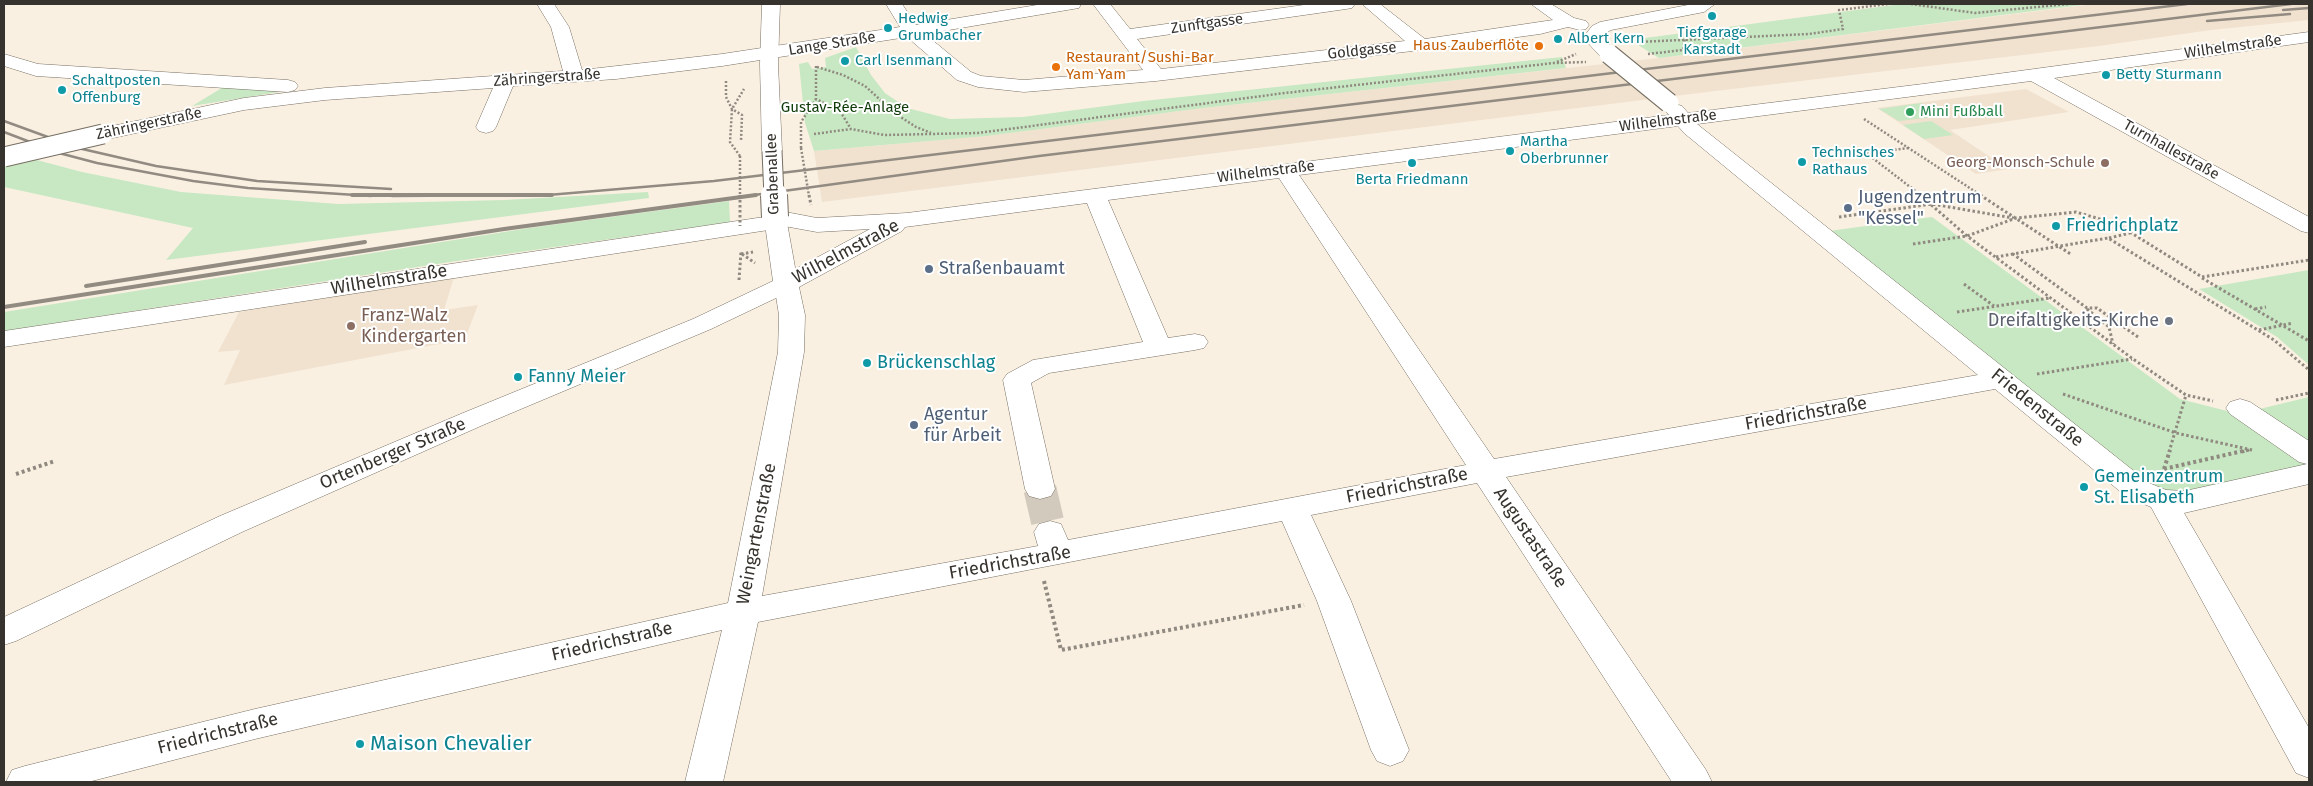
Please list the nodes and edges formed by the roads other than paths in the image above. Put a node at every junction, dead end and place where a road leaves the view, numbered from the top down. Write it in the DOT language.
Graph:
graph roads {
  1 [pos="545,4"];
  2 [pos="771,4"];
  3 [pos="894,4"];
  4 [pos="1073,4"];
  5 [pos="1101,4"];
  6 [pos="1346,4"];
  7 [pos="1370,4"];
  8 [pos="1539,4"];
  9 [pos="1706,4"];
  10 [pos="1053,5"];
  11 [pos="1568,22"];
  12 [pos="1598,30"];
  13 [pos="911,31"];
  14 [pos="2309,37"];
  15 [pos="1136,41"];
  16 [pos="1421,45"];
  17 [pos="769,54"];
  18 [pos="4,60"];
  19 [pos="2032,74"];
  20 [pos="1156,75"];
  21 [pos="574,76"];
  22 [pos="506,81"];
  23 [pos="325,94"];
  24 [pos="1676,110"];
  25 [pos="486,127"];
  26 [pos="4,157"];
  27 [pos="1285,170"];
  28 [pos="1094,194"];
  29 [pos="775,219"];
  30 [pos="907,220"];
  31 [pos="2309,226"];
  32 [pos="786,284"];
  33 [pos="4,339"];
  34 [pos="1195,342"];
  35 [pos="1159,348"];
  36 [pos="2001,379"];
  37 [pos="2240,408"];
  38 [pos="2309,455"];
  39 [pos="1485,471"];
  40 [pos="2309,474"];
  41 [pos="1040,488"];
  42 [pos="2171,491"];
  43 [pos="1292,508"];
  44 [pos="743,612"];
  45 [pos="4,632"];
  46 [pos="1390,750"];
  47 [pos="2309,762"];
  48 [pos="25,782"];
  49 [pos="704,782"];
  50 [pos="1693,782"];
  1 -- 21 [label="street"];
  2 -- 17 [label="street, Grabenallee"];
  3 -- 13 [label="street, Goldgasse"];
  4 -- 10 [label="street, Lange Straße"];
  5 -- 15 [label="street"];
  6 -- 15 [label="street, Zunftgasse"];
  7 -- 16 [label="street"];
  8 -- 11 [label="street"];
  9 -- 12 [label="street"];
  10 -- 13 [label="street, Lange Straße"];
  11 -- 12 [label="street"];
  11 -- 16 [label="street, Goldgasse"];
  12 -- 24 [label="street, Friedenstraße, bridge"];
  13 -- 17 [label="street, Lange Straße"];
  13 -- 20 [label="street, Goldgasse"];
  14 -- 19 [label="street, Wilhelmstraße"];
  15 -- 20 [label="street"];
  16 -- 20 [label="street, Goldgasse"];
  17 -- 21 [label="street, Zähringerstraße"];
  17 -- 29 [label="street, Grabenallee, bridge"];
  18 -- 23 [label="street, Zähringerstraße"];
  19 -- 24 [label="street, Wilhelmstraße"];
  19 -- 31 [label="street, Turnhallestraße"];
  21 -- 22 [label="street, Zähringerstraße"];
  22 -- 23 [label="street, Zähringerstraße"];
  22 -- 25 [label="street"];
  23 -- 26 [label="street, Zähringerstraße, bridge"];
  24 -- 27 [label="street, Wilhelmstraße"];
  24 -- 36 [label="street, Friedenstraße"];
  27 -- 28 [label="street, Wilhelmstraße"];
  27 -- 39 [label="street, Augustastraße"];
  28 -- 30 [label="street, Wilhelmstraße"];
  28 -- 35 [label="street"];
  29 -- 30 [label="street, Wilhelmstraße"];
  29 -- 32 [label="street, Grabenallee"];
  29 -- 33 [label="street, Wilhelmstraße"];
  30 -- 32 [label="street, Wilhelmstraße"];
  32 -- 44 [label="street, Weingartenstraße"];
  32 -- 45 [label="street, Ortenberger Straße"];
  34 -- 35 [label="street"];
  35 -- 41 [label="street"];
  36 -- 39 [label="street, Friedrichstraße"];
  36 -- 42 [label="street, Friedenstraße"];
  37 -- 38 [label="street"];
  39 -- 43 [label="street, Friedrichstraße"];
  39 -- 50 [label="street, Augustastraße"];
  40 -- 42 [label="street"];
  42 -- 47 [label="street"];
  43 -- 44 [label="street, Friedrichstraße"];
  43 -- 46 [label="street"];
  44 -- 48 [label="street, Friedrichstraße"];
  44 -- 49 [label="street, Weingartenstraße"];
}
